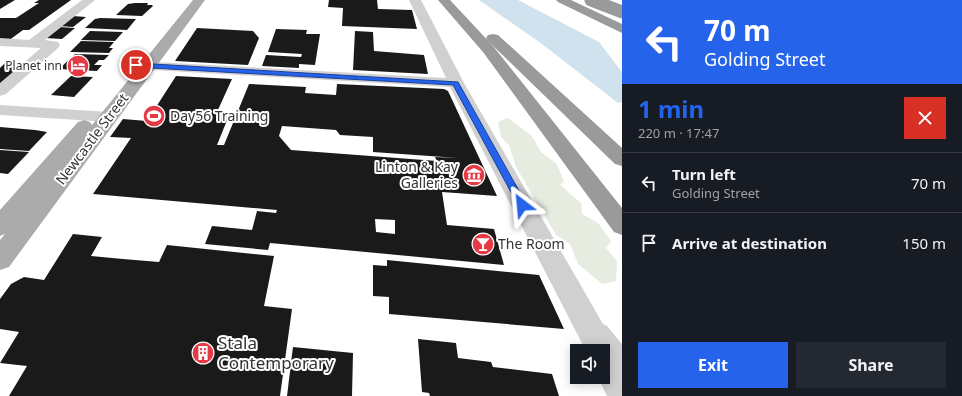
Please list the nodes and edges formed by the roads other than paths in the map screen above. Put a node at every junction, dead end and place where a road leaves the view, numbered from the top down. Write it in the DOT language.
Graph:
graph roads {
  1 [pos="89,0"];
  2 [pos="191,0"];
  3 [pos="199,0"];
  4 [pos="444,0"];
  5 [pos="454,0"];
  6 [pos="562,0"];
  7 [pos="591,0"];
  8 [pos="612,0"];
  9 [pos="417,2"];
  10 [pos="622,12"];
  11 [pos="622,18"];
  12 [pos="622,29"];
  13 [pos="0,42"];
  14 [pos="32,44"];
  15 [pos="141,66"];
  16 [pos="456,83"];
  17 [pos="0,92"];
  18 [pos="0,110"];
  19 [pos="101,116"];
  20 [pos="622,159"];
  21 [pos="622,225"];
  22 [pos="0,226"];
  23 [pos="0,259"];
  24 [pos="595,338"];
  25 [pos="610,368"];
  26 [pos="622,369"];
  27 [pos="622,391"];
  1 -- 14 [label="street"];
  2 -- 15 [label="main road, Newcastle Street"];
  3 -- 15 [label="main road, Newcastle Street"];
  4 -- 21 [label="highway"];
  5 -- 20 [label="highway"];
  6 -- 12 [label="highway"];
  7 -- 10 [label="highway, bridge"];
  8 -- 11 [label="highway"];
  9 -- 16 [label="street"];
  13 -- 14 [label="street"];
  14 -- 17 [label="street"];
  15 -- 16 [label="street"];
  15 -- 19 [label="main road, Newcastle Street"];
  16 -- 24 [label="street"];
  18 -- 19 [label="street"];
  19 -- 22 [label="main road, Newcastle Street"];
  19 -- 23 [label="main road, Newcastle Street"];
  24 -- 26 [label="street"];
  25 -- 27 [label="street"];
}
